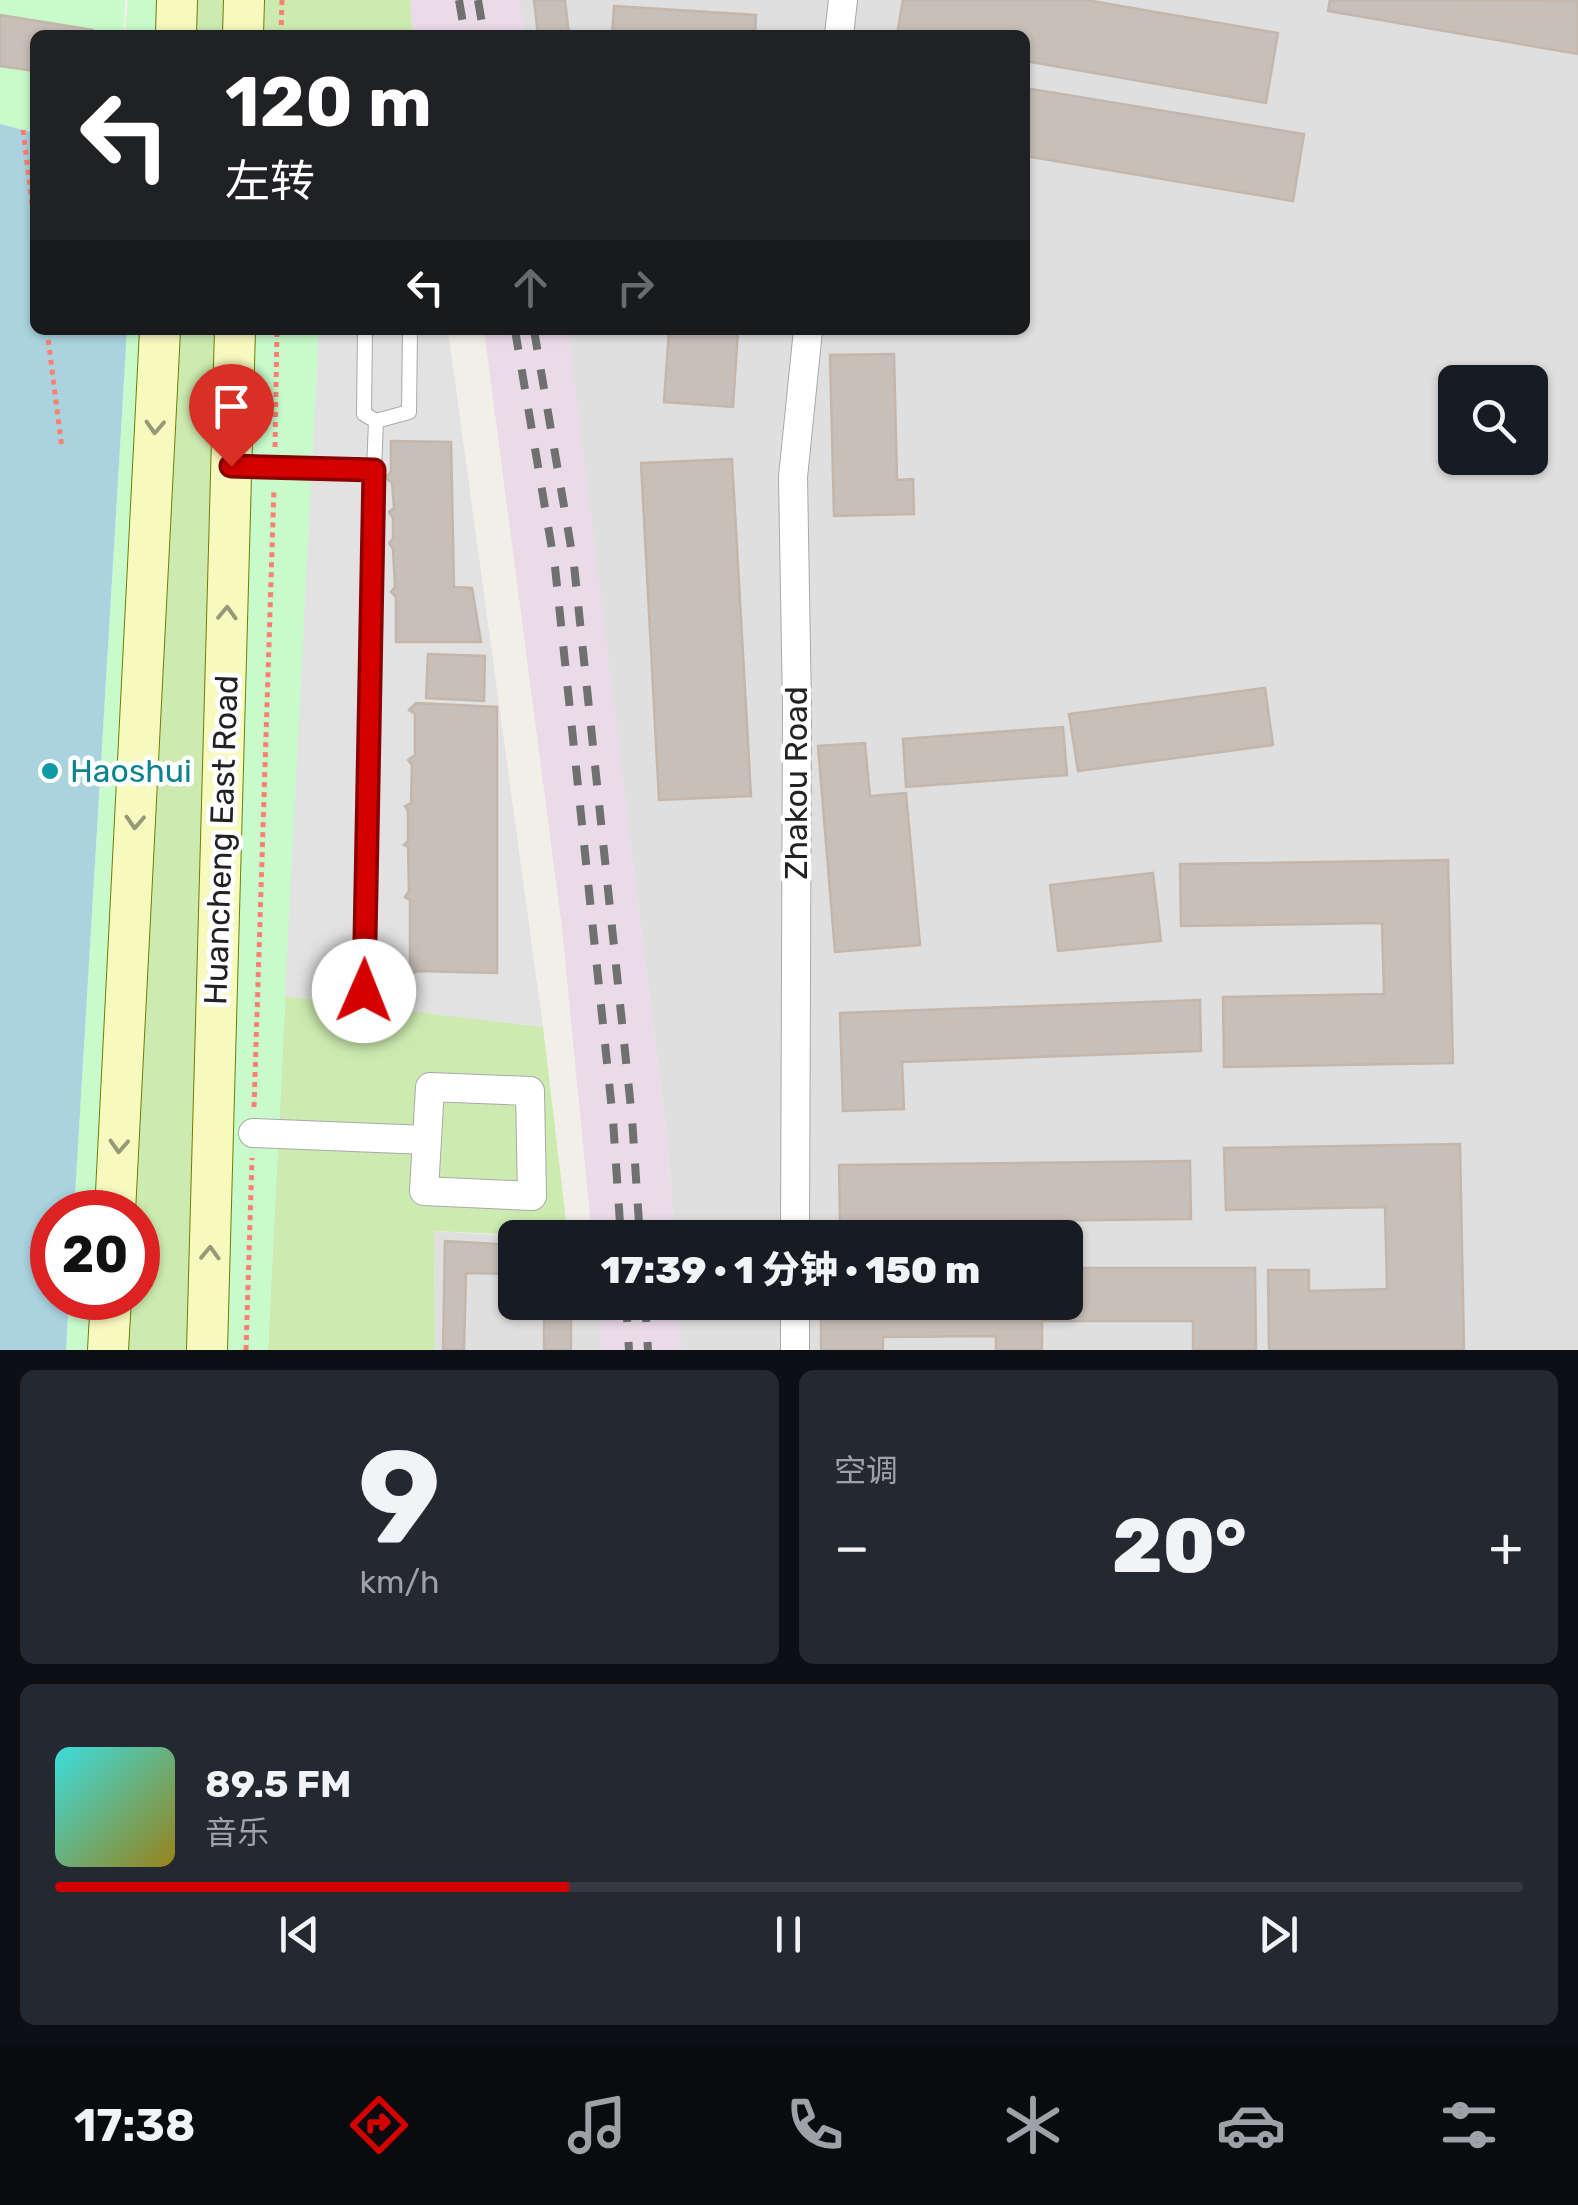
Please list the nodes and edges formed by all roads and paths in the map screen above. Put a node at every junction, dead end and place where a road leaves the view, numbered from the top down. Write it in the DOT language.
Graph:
graph roads {
  1 [pos="178,0"];
  2 [pos="244,0"];
  3 [pos="282,0"];
  4 [pos="843,0"];
  5 [pos="176,30"];
  6 [pos="243,30"];
  7 [pos="281,30"];
  8 [pos="840,30"];
  9 [pos="23,130"];
  10 [pos="30,187"];
  11 [pos="49,335"];
  12 [pos="160,335"];
  13 [pos="235,335"];
  14 [pos="277,335"];
  15 [pos="365,335"];
  16 [pos="410,335"];
  17 [pos="807,335"];
  18 [pos="376,421"];
  19 [pos="62,449"];
  20 [pos="231,466"];
  21 [pos="275,467"];
  22 [pos="374,470"];
  23 [pos="364,991"];
  24 [pos="253,1133"];
  25 [pos="427,1140"];
  26 [pos="116,1190"];
  27 [pos="795,1220"];
  28 [pos="110,1320"];
  29 [pos="795,1320"];
  30 [pos="108,1350"];
  31 [pos="207,1350"];
  32 [pos="246,1350"];
  33 [pos="795,1350"];
  1 -- 5 [label="main road"];
  2 -- 6 [label="main road"];
  3 -- 7 [label="path"];
  4 -- 8 [label="street"];
  9 -- 10 [label="path"];
  11 -- 19 [label="path"];
  12 -- 26 [label="main road, one-way"];
  13 -- 20 [label="main road, Huancheng East Road"];
  14 -- 21 [label="path"];
  15 -- 18 [label="lane"];
  16 -- 18 [label="lane"];
  17 -- 27 [label="street, Zhakou Road"];
  18 -- 22 [label="lane"];
  20 -- 21 [label="lane"];
  31 -- 20 [label="main road, Huancheng East Road, one-way"];
  21 -- 22 [label="lane"];
  21 -- 24 [label="path"];
  22 -- 23 [label="lane"];
  24 -- 25 [label="street"];
  24 -- 32 [label="path"];
  25 -- 25 [label="street"];
  28 -- 30 [label="main road"];
  29 -- 33 [label="street"];
}
